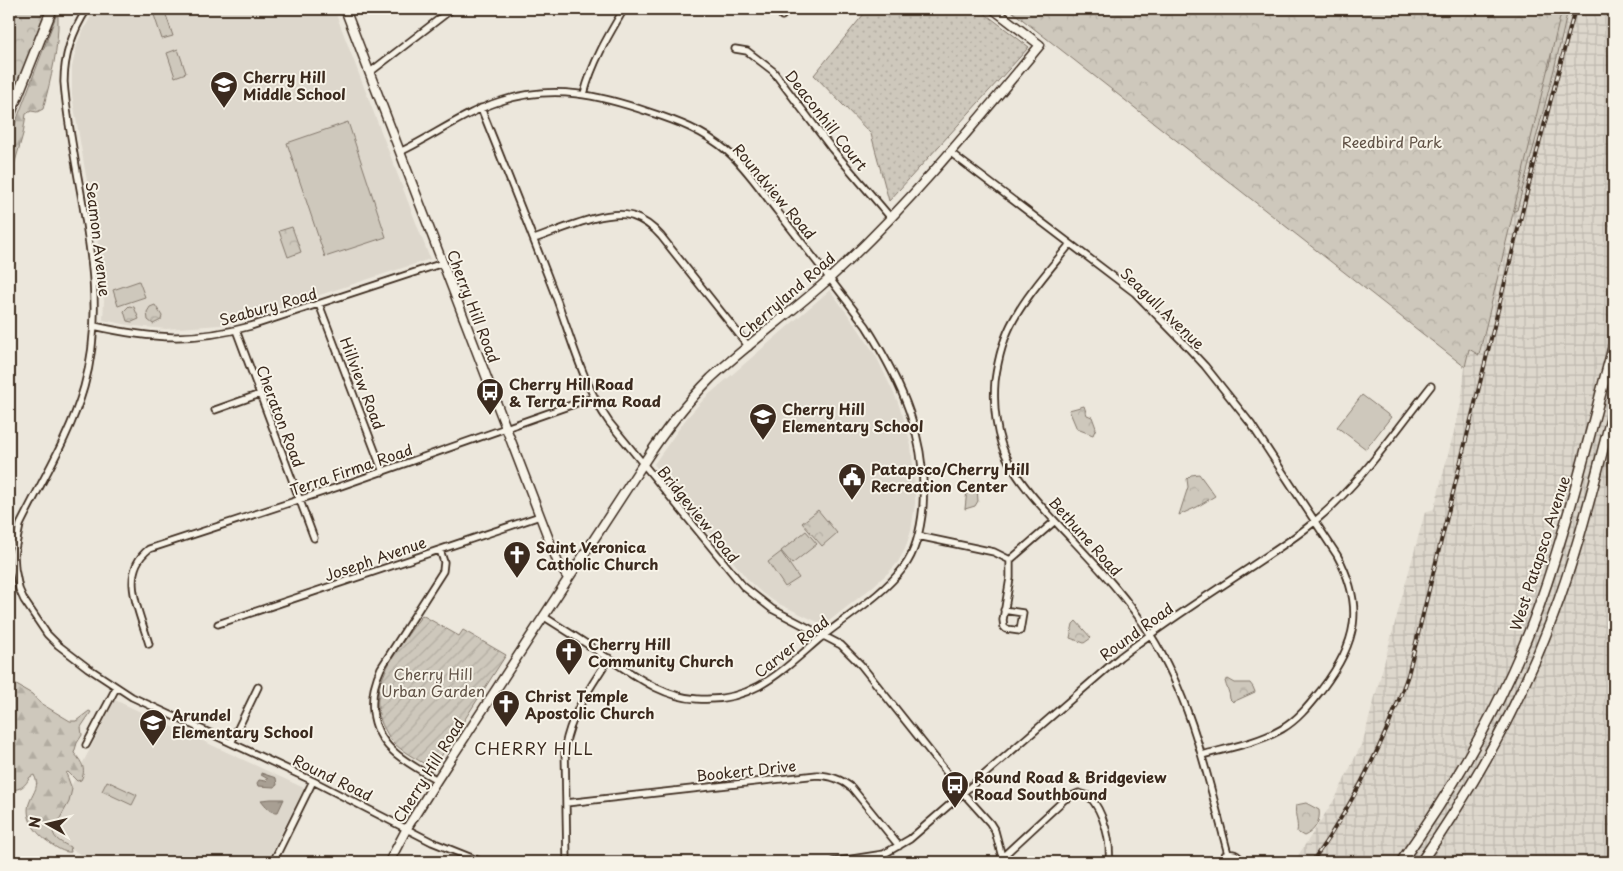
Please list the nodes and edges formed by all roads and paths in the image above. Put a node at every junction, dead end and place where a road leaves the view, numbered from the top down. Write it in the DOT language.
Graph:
graph roads {
  1 [pos="52,9"];
  2 [pos="87,9"];
  3 [pos="345,9"];
  4 [pos="624,9"];
  5 [pos="788,9"];
  6 [pos="993,9"];
  7 [pos="448,10"];
  8 [pos="782,16"];
  9 [pos="735,49"];
  10 [pos="369,73"];
  11 [pos="584,94"];
  12 [pos="482,108"];
  13 [pos="9,117"];
  14 [pos="400,152"];
  15 [pos="951,153"];
  16 [pos="891,218"];
  17 [pos="534,239"];
  18 [pos="1070,244"];
  19 [pos="443,263"];
  20 [pos="830,278"];
  21 [pos="319,304"];
  22 [pos="94,326"];
  23 [pos="236,330"];
  24 [pos="1614,344"];
  25 [pos="748,347"];
  26 [pos="1431,386"];
  27 [pos="260,394"];
  28 [pos="594,397"];
  29 [pos="1614,408"];
  30 [pos="215,410"];
  31 [pos="506,427"];
  32 [pos="643,464"];
  33 [pos="383,472"];
  34 [pos="300,500"];
  35 [pos="540,516"];
  36 [pos="1055,521"];
  37 [pos="1314,522"];
  38 [pos="918,536"];
  39 [pos="314,538"];
  40 [pos="440,550"];
  41 [pos="1010,560"];
  42 [pos="568,578"];
  43 [pos="30,610"];
  44 [pos="1004,610"];
  45 [pos="543,616"];
  46 [pos="218,624"];
  47 [pos="1150,634"];
  48 [pos="824,636"];
  49 [pos="149,644"];
  50 [pos="609,658"];
  51 [pos="258,687"];
  52 [pos="116,688"];
  53 [pos="231,743"];
  54 [pos="86,745"];
  55 [pos="1202,755"];
  56 [pos="437,780"];
  57 [pos="313,781"];
  58 [pos="964,793"];
  59 [pos="566,803"];
  60 [pos="407,828"];
  61 [pos="899,846"];
  62 [pos="1228,854"];
  63 [pos="999,860"];
  64 [pos="273,862"];
  65 [pos="389,862"];
  66 [pos="482,862"];
  67 [pos="567,862"];
  68 [pos="833,862"];
  69 [pos="1109,862"];
  70 [pos="1221,862"];
  71 [pos="1241,862"];
  72 [pos="1401,862"];
  73 [pos="1421,862"];
  1 -- 13 [label="main road"];
  2 -- 22 [label="street, Seamon Avenue"];
  3 -- 10 [label="street, Cherry Hill Road"];
  4 -- 11 [label="street"];
  5 -- 8 [label="street"];
  6 -- 15 [label="street, Cherryland Road"];
  7 -- 10 [label="street"];
  9 -- 16 [label="street, Deaconhill Court"];
  10 -- 14 [label="street, Cherry Hill Road"];
  11 -- 12 [label="street, Roundview Road"];
  11 -- 20 [label="street, Roundview Road"];
  12 -- 14 [label="street, Roundview Road"];
  12 -- 17 [label="street, Bridgeview Road"];
  14 -- 19 [label="street, Cherry Hill Road"];
  15 -- 16 [label="street, Cherryland Road"];
  15 -- 18 [label="street, Seagull Avenue"];
  16 -- 20 [label="street, Cherryland Road"];
  17 -- 25 [label="street"];
  17 -- 28 [label="street, Bridgeview Road"];
  18 -- 36 [label="street, Bethune Road"];
  18 -- 37 [label="street, Seagull Avenue"];
  19 -- 21 [label="street, Seabury Road"];
  19 -- 31 [label="street, Cherry Hill Road"];
  20 -- 25 [label="street, Cherryland Road"];
  20 -- 38 [label="street, Roundview Road"];
  21 -- 23 [label="street, Seabury Road"];
  21 -- 33 [label="street, Hillview Road"];
  22 -- 23 [label="street, Seabury Road"];
  22 -- 43 [label="street, Seamon Avenue"];
  23 -- 27 [label="street, Cheraton Road"];
  24 -- 72 [label="main road, West Patapsco Avenue"];
  25 -- 32 [label="street, Cherryland Road"];
  26 -- 37 [label="street, Round Road"];
  27 -- 30 [label="street"];
  27 -- 34 [label="street, Cheraton Road"];
  28 -- 31 [label="street, Terra Firma Road"];
  28 -- 32 [label="street, Bridgeview Road"];
  29 -- 73 [label="main road, West Patapsco Avenue"];
  31 -- 33 [label="street, Terra Firma Road"];
  31 -- 35 [label="street, Cherry Hill Road"];
  32 -- 42 [label="street, Cherryland Road"];
  32 -- 48 [label="street, Bridgeview Road"];
  33 -- 34 [label="street, Terra Firma Road"];
  34 -- 39 [label="street, Cheraton Road"];
  34 -- 49 [label="street, Terra Firma Road"];
  35 -- 40 [label="street, Joseph Avenue"];
  35 -- 42 [label="street, Cherry Hill Road"];
  36 -- 41 [label="street"];
  36 -- 47 [label="street, Bethune Road"];
  37 -- 47 [label="street, Round Road"];
  37 -- 55 [label="street, Seagull Avenue"];
  38 -- 41 [label="street"];
  38 -- 48 [label="street, Carver Road"];
  40 -- 46 [label="street, Joseph Avenue"];
  40 -- 56 [label="street"];
  41 -- 44 [label="street"];
  42 -- 45 [label="street, Cherry Hill Road"];
  43 -- 52 [label="street, Round Road"];
  45 -- 50 [label="street, Carver Road"];
  45 -- 56 [label="street, Cherry Hill Road"];
  47 -- 55 [label="street, Bethune Road"];
  47 -- 58 [label="street, Round Road"];
  48 -- 50 [label="street, Carver Road"];
  48 -- 58 [label="street, Bridgeview Road"];
  50 -- 59 [label="street"];
  51 -- 53 [label="street"];
  52 -- 53 [label="street, Round Road"];
  52 -- 54 [label="street"];
  53 -- 57 [label="street, Round Road"];
  55 -- 62 [label="street, Bethune Road"];
  56 -- 60 [label="street, Cherry Hill Road"];
  57 -- 60 [label="street, Round Road"];
  57 -- 64 [label="street"];
  58 -- 61 [label="street, Round Road"];
  58 -- 63 [label="street, Bridgeview Road"];
  59 -- 61 [label="street, Bookert Drive"];
  59 -- 67 [label="street"];
  60 -- 65 [label="street, Cherry Hill Road"];
  60 -- 66 [label="street, Round Road"];
  61 -- 68 [label="street, Round Road"];
  62 -- 70 [label="street"];
  62 -- 71 [label="street"];
  63 -- 69 [label="street"];
}
